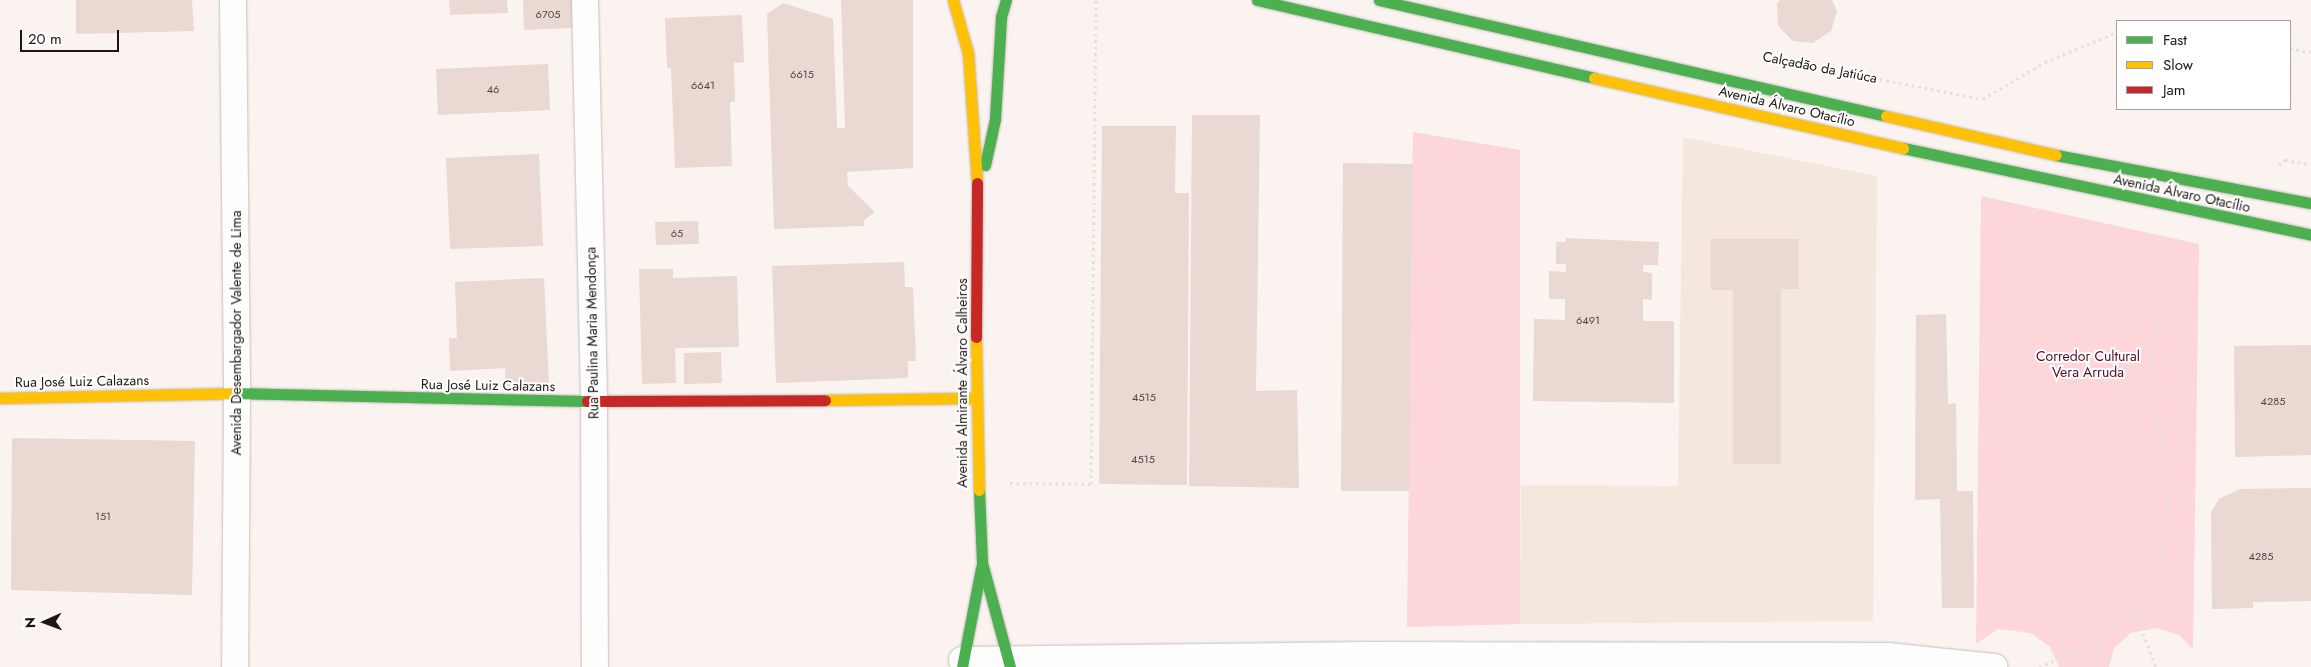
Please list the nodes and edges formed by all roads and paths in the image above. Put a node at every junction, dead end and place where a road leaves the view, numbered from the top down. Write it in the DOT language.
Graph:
graph roads {
  1 [pos="233,0"];
  2 [pos="585,0"];
  3 [pos="953,0"];
  4 [pos="1006,0"];
  5 [pos="1096,0"];
  6 [pos="1257,0"];
  7 [pos="1379,0"];
  8 [pos="2116,32"];
  9 [pos="2291,48"];
  10 [pos="2311,52"];
  11 [pos="1840,71"];
  12 [pos="2311,203"];
  13 [pos="978,204"];
  14 [pos="2311,235"];
  15 [pos="2083,240"];
  16 [pos="237,393"];
  17 [pos="0,398"];
  18 [pos="975,398"];
  19 [pos="594,401"];
  20 [pos="976,483"];
  21 [pos="982,563"];
  22 [pos="2134,609"];
  23 [pos="2100,641"];
  24 [pos="962,664"];
  25 [pos="1010,664"];
  26 [pos="235,667"];
  27 [pos="595,667"];
  28 [pos="1994,667"];
  29 [pos="2039,667"];
  30 [pos="2094,667"];
  31 [pos="2156,667"];
  1 -- 16 [label="street, Avenida Desembargador Valente de Lima"];
  2 -- 19 [label="street, Rua Paulina Maria Mendonça"];
  3 -- 13 [label="main road, Avenida Almirante Álvaro Calheiros"];
  4 -- 13 [label="main road, Avenida Almirante Álvaro Calheiros"];
  5 -- 20 [label="path"];
  6 -- 14 [label="main road, Avenida Álvaro Otacílio"];
  7 -- 12 [label="main road, Avenida Álvaro Otacílio"];
  8 -- 11 [label="path, Calçadão da Jatiúca"];
  9 -- 10 [label="path"];
  13 -- 18 [label="main road, Avenida Almirante Álvaro Calheiros"];
  15 -- 22 [label="path"];
  16 -- 17 [label="main road, Rua José Luiz Calazans"];
  16 -- 19 [label="main road, Rua José Luiz Calazans"];
  16 -- 26 [label="street, Avenida Desembargador Valente de Lima"];
  18 -- 19 [label="main road, Rua José Luiz Calazans"];
  18 -- 20 [label="main road, Avenida Almirante Álvaro Calheiros"];
  19 -- 27 [label="street, Rua Paulina Maria Mendonça"];
  20 -- 21 [label="main road, Avenida Almirante Álvaro Calheiros"];
  21 -- 24 [label="main road, Avenida Almirante Álvaro Calheiros"];
  21 -- 25 [label="main road, Avenida Almirante Álvaro Calheiros"];
  22 -- 23 [label="path"];
  22 -- 31 [label="path"];
  23 -- 29 [label="path"];
  23 -- 30 [label="path"];
  24 -- 25 [label="street"];
  25 -- 28 [label="street"];
}
